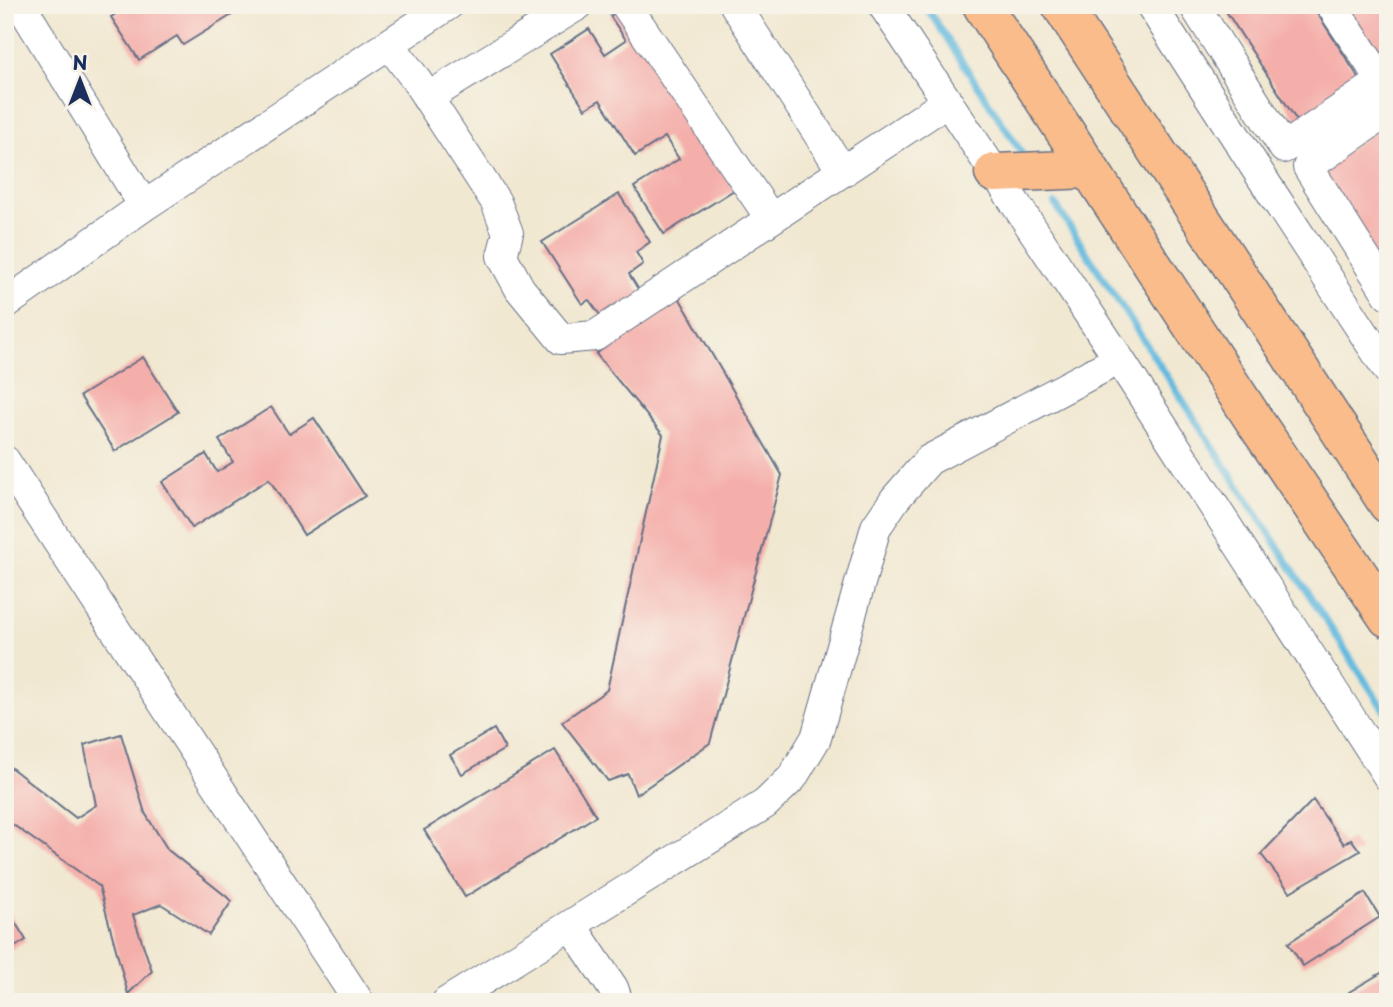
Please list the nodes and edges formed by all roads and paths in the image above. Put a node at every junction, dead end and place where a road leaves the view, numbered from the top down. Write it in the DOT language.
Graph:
graph roads {
  1 [pos="21,5"];
  2 [pos="449,5"];
  3 [pos="578,5"];
  4 [pos="626,5"];
  5 [pos="735,5"];
  6 [pos="883,5"];
  7 [pos="982,5"];
  8 [pos="1061,5"];
  9 [pos="1151,5"];
  10 [pos="1194,5"];
  11 [pos="1331,5"];
  12 [pos="390,45"];
  13 [pos="1385,79"];
  14 [pos="427,98"];
  15 [pos="947,102"];
  16 [pos="1388,111"];
  17 [pos="1089,169"];
  18 [pos="843,172"];
  19 [pos="994,173"];
  20 [pos="144,206"];
  21 [pos="771,219"];
  22 [pos="1388,294"];
  23 [pos="5,304"];
  24 [pos="1379,338"];
  25 [pos="1119,359"];
  26 [pos="1388,370"];
  27 [pos="5,461"];
  28 [pos="1388,504"];
  29 [pos="1388,618"];
  30 [pos="1388,776"];
  31 [pos="571,925"];
  32 [pos="359,1002"];
  33 [pos="447,1002"];
  34 [pos="618,1002"];
  1 -- 20 [label="street"];
  2 -- 12 [label="street"];
  3 -- 14 [label="street"];
  4 -- 21 [label="street"];
  5 -- 18 [label="street"];
  6 -- 15 [label="street"];
  7 -- 17 [label="main road"];
  8 -- 28 [label="main road"];
  9 -- 24 [label="street"];
  10 -- 13 [label="street"];
  11 -- 13 [label="street"];
  12 -- 14 [label="street"];
  12 -- 20 [label="street"];
  14 -- 21 [label="street"];
  15 -- 18 [label="street"];
  15 -- 19 [label="street"];
  16 -- 22 [label="street"];
  17 -- 19 [label="main road"];
  17 -- 29 [label="main road"];
  18 -- 21 [label="street"];
  19 -- 25 [label="street"];
  20 -- 23 [label="street"];
  24 -- 26 [label="street"];
  25 -- 30 [label="street"];
  25 -- 31 [label="street"];
  27 -- 32 [label="street"];
  31 -- 33 [label="street"];
  31 -- 34 [label="street"];
}
